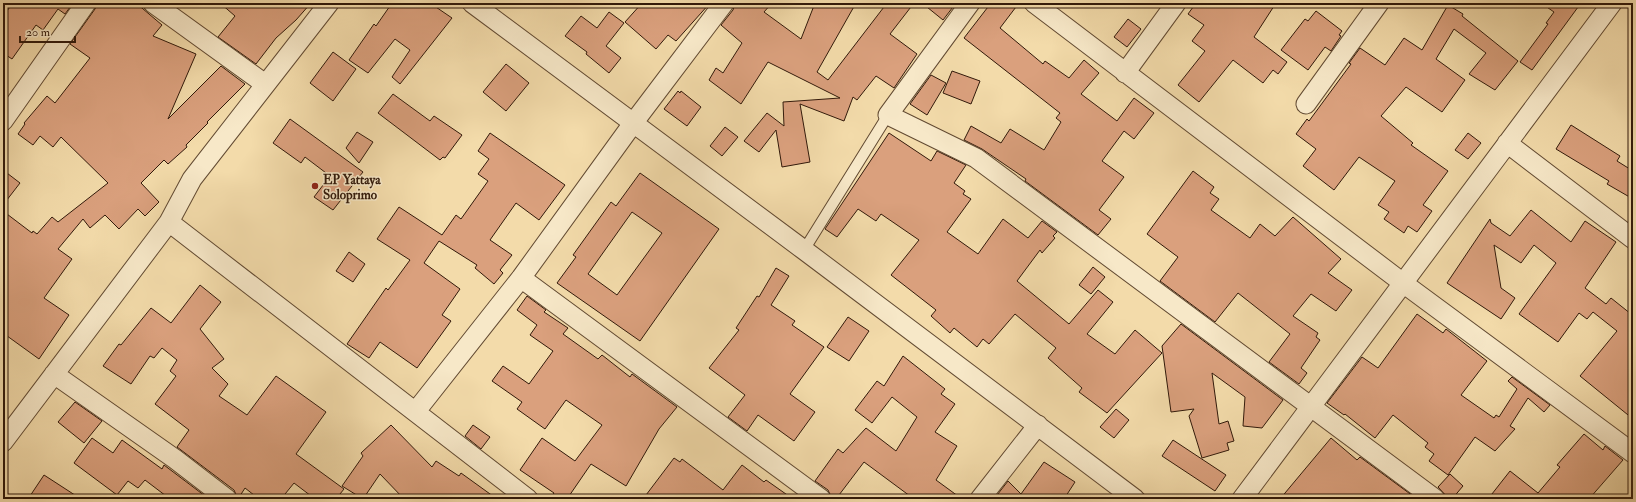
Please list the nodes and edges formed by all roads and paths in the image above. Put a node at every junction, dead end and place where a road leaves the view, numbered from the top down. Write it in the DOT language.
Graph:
graph roads {
  1 [pos="86,3"];
  2 [pos="153,3"];
  3 [pos="329,3"];
  4 [pos="472,3"];
  5 [pos="724,3"];
  6 [pos="970,3"];
  7 [pos="1034,3"];
  8 [pos="1176,3"];
  9 [pos="1379,3"];
  10 [pos="1612,3"];
  11 [pos="1125,73"];
  12 [pos="265,84"];
  13 [pos="1306,104"];
  14 [pos="888,115"];
  15 [pos="3,120"];
  16 [pos="634,122"];
  17 [pos="1507,143"];
  18 [pos="169,222"];
  19 [pos="1633,239"];
  20 [pos="804,250"];
  21 [pos="522,278"];
  22 [pos="1403,283"];
  23 [pos="54,374"];
  24 [pos="1310,407"];
  25 [pos="416,411"];
  26 [pos="1038,424"];
  27 [pos="3,442"];
  28 [pos="1633,453"];
  29 [pos="522,497"];
  30 [pos="227,499"];
  31 [pos="821,499"];
  32 [pos="980,499"];
  33 [pos="1135,499"];
  34 [pos="1242,499"];
  35 [pos="1435,499"];
  1 -- 15 [label="street"];
  2 -- 12 [label="street"];
  3 -- 12 [label="street"];
  4 -- 16 [label="street"];
  5 -- 16 [label="street"];
  6 -- 14 [label="street"];
  7 -- 11 [label="street"];
  8 -- 11 [label="street"];
  9 -- 13 [label="street"];
  10 -- 17 [label="street"];
  11 -- 22 [label="street"];
  12 -- 18 [label="street"];
  14 -- 20 [label="lane"];
  14 -- 24 [label="street"];
  16 -- 20 [label="street"];
  16 -- 21 [label="street"];
  17 -- 19 [label="street"];
  17 -- 22 [label="street"];
  18 -- 23 [label="street"];
  18 -- 25 [label="street"];
  20 -- 26 [label="street"];
  21 -- 25 [label="street"];
  21 -- 31 [label="street"];
  22 -- 24 [label="street"];
  22 -- 28 [label="street"];
  23 -- 27 [label="street"];
  23 -- 30 [label="street"];
  24 -- 34 [label="street"];
  24 -- 35 [label="street"];
  25 -- 29 [label="street"];
  26 -- 32 [label="street"];
  26 -- 33 [label="street"];
}
